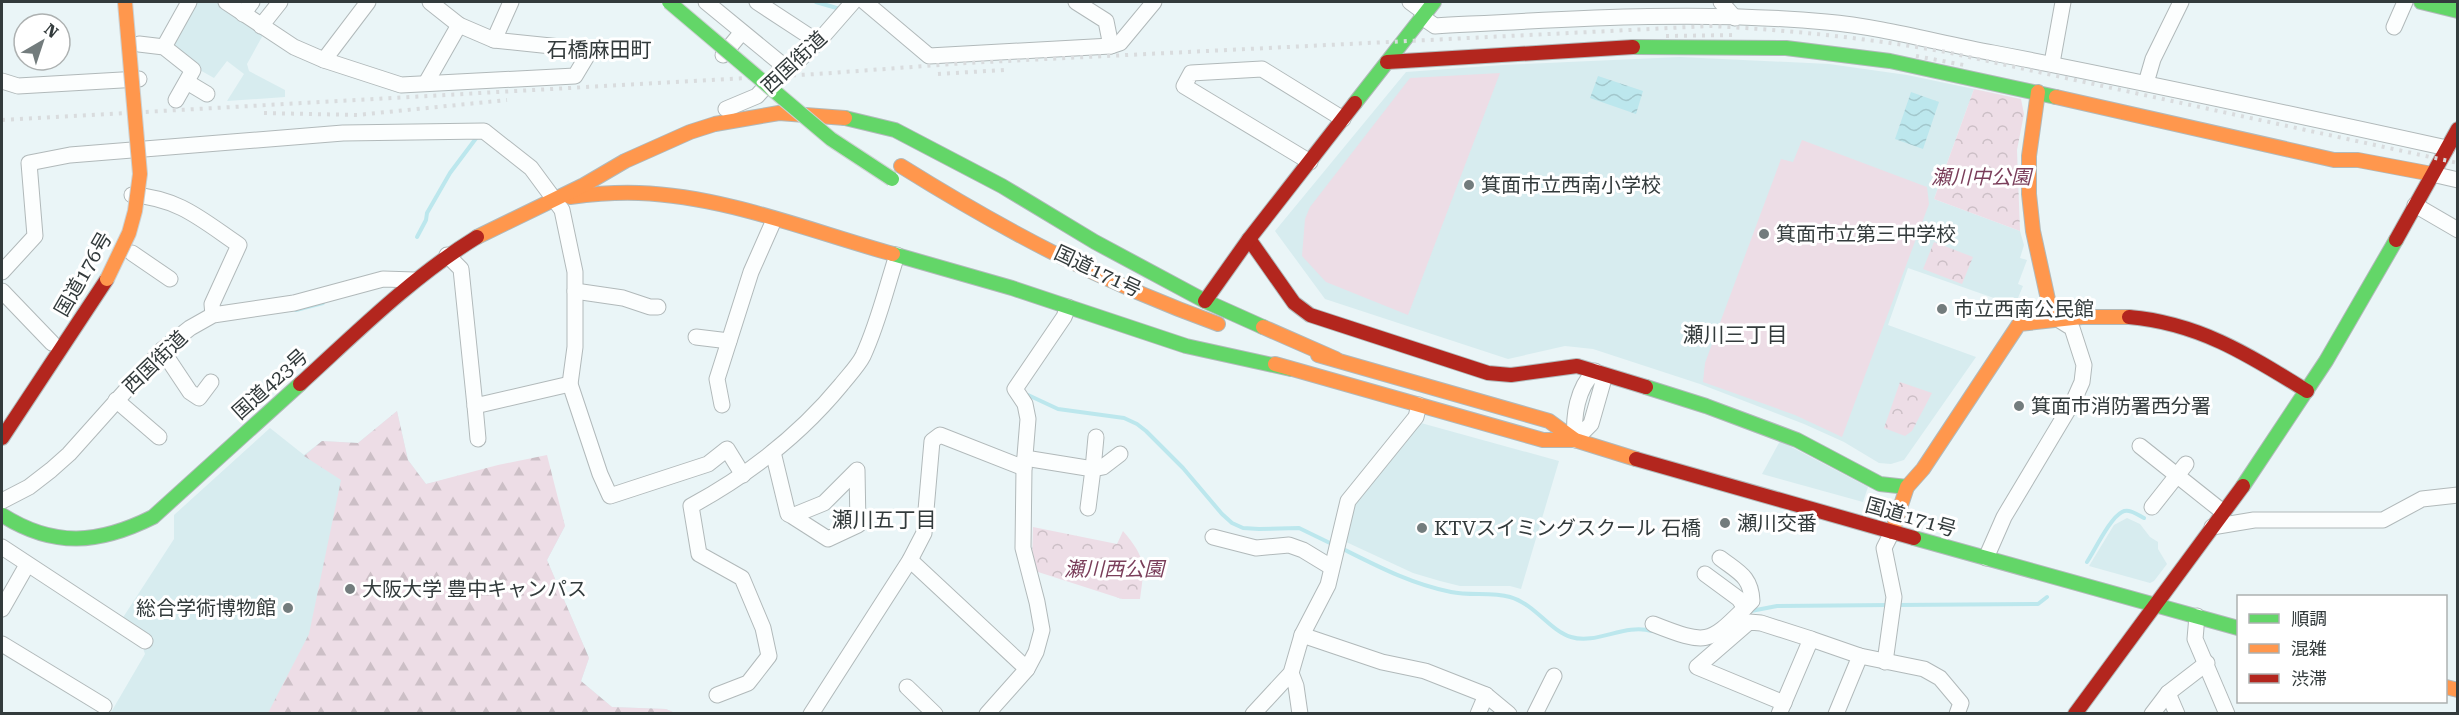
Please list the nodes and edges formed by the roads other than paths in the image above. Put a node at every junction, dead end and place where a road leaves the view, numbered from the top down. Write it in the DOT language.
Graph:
graph roads {
  1 [pos="113,2"];
  2 [pos="125,2"];
  3 [pos="134,2"];
  4 [pos="189,2"];
  5 [pos="226,2"];
  6 [pos="280,2"];
  7 [pos="368,2"];
  8 [pos="430,2"];
  9 [pos="511,2"];
  10 [pos="658,2"];
  11 [pos="669,2"];
  12 [pos="692,2"];
  13 [pos="706,2"];
  14 [pos="757,2"];
  15 [pos="853,2"];
  16 [pos="865,2"];
  17 [pos="1076,2"];
  18 [pos="1154,2"];
  19 [pos="1410,2"];
  20 [pos="1721,2"];
  21 [pos="2064,2"];
  22 [pos="2181,2"];
  23 [pos="2405,2"];
  24 [pos="2421,2"];
  25 [pos="248,8"];
  26 [pos="1427,10"];
  27 [pos="2457,11"];
  28 [pos="1735,18"];
  29 [pos="459,25"];
  30 [pos="261,26"];
  31 [pos="2394,27"];
  32 [pos="115,30"];
  33 [pos="742,32"];
  34 [pos="138,37"];
  35 [pos="494,40"];
  36 [pos="818,42"];
  37 [pos="1111,46"];
  38 [pos="164,47"];
  39 [pos="324,60"];
  40 [pos="141,62"];
  41 [pos="1387,62"];
  42 [pos="119,63"];
  43 [pos="2052,63"];
  44 [pos="784,73"];
  45 [pos="142,79"];
  46 [pos="121,80"];
  47 [pos="2,81"];
  48 [pos="187,82"];
  49 [pos="2146,82"];
  50 [pos="426,83"];
  51 [pos="2038,92"];
  52 [pos="207,94"];
  53 [pos="176,100"];
  54 [pos="809,100"];
  55 [pos="726,108"];
  56 [pos="741,119"];
  57 [pos="1343,119"];
  58 [pos="2457,129"];
  59 [pos="690,132"];
  60 [pos="852,134"];
  61 [pos="149,147"];
  62 [pos="2447,148"];
  63 [pos="127,152"];
  64 [pos="626,161"];
  65 [pos="1310,162"];
  66 [pos="896,163"];
  67 [pos="2432,174"];
  68 [pos="2457,180"];
  69 [pos="897,182"];
  70 [pos="634,194"];
  71 [pos="126,195"];
  72 [pos="147,196"];
  73 [pos="554,200"];
  74 [pos="2415,205"];
  75 [pos="774,220"];
  76 [pos="2457,230"];
  77 [pos="115,238"];
  78 [pos="1249,239"];
  79 [pos="133,249"];
  80 [pos="447,255"];
  81 [pos="897,255"];
  82 [pos="2,272"];
  83 [pos="170,279"];
  84 [pos="415,280"];
  85 [pos="2,291"];
  86 [pos="575,291"];
  87 [pos="1205,301"];
  88 [pos="658,307"];
  89 [pos="1068,308"];
  90 [pos="213,315"];
  91 [pos="2056,318"];
  92 [pos="1197,334"];
  93 [pos="696,338"];
  94 [pos="729,341"];
  95 [pos="52,343"];
  96 [pos="164,354"];
  97 [pos="1336,359"];
  98 [pos="1291,369"];
  99 [pos="1595,371"];
  100 [pos="211,382"];
  101 [pos="570,384"];
  102 [pos="2307,391"];
  103 [pos="120,403"];
  104 [pos="722,405"];
  105 [pos="1419,405"];
  106 [pos="475,406"];
  107 [pos="3,415"];
  108 [pos="159,437"];
  109 [pos="1096,437"];
  110 [pos="478,439"];
  111 [pos="2,440"];
  112 [pos="1575,440"];
  113 [pos="2140,446"];
  114 [pos="773,452"];
  115 [pos="1120,454"];
  116 [pos="1024,463"];
  117 [pos="1093,469"];
  118 [pos="2181,470"];
  119 [pos="744,475"];
  120 [pos="1907,486"];
  121 [pos="2457,495"];
  122 [pos="2,501"];
  123 [pos="2152,507"];
  124 [pos="1088,508"];
  125 [pos="2223,512"];
  126 [pos="2,515"];
  127 [pos="792,516"];
  128 [pos="2212,527"];
  129 [pos="1892,532"];
  130 [pos="1213,537"];
  131 [pos="2,547"];
  132 [pos="1335,554"];
  133 [pos="1720,558"];
  134 [pos="1986,558"];
  135 [pos="910,560"];
  136 [pos="27,565"];
  137 [pos="1705,574"];
  138 [pos="2156,604"];
  139 [pos="2,609"];
  140 [pos="1744,616"];
  141 [pos="2197,616"];
  142 [pos="1653,624"];
  143 [pos="2237,628"];
  144 [pos="1302,635"];
  145 [pos="1810,639"];
  146 [pos="145,641"];
  147 [pos="2,644"];
  148 [pos="1860,657"];
  149 [pos="1885,662"];
  150 [pos="2207,663"];
  151 [pos="1027,669"];
  152 [pos="1291,673"];
  153 [pos="1554,676"];
  154 [pos="907,687"];
  155 [pos="2168,693"];
  156 [pos="1486,694"];
  157 [pos="717,695"];
  158 [pos="104,706"];
  159 [pos="1782,709"];
  160 [pos="811,714"];
  161 [pos="935,714"];
  162 [pos="987,714"];
  163 [pos="1253,714"];
  164 [pos="1300,714"];
  165 [pos="1478,714"];
  166 [pos="1509,714"];
  167 [pos="1535,714"];
  168 [pos="1836,714"];
  169 [pos="1957,714"];
  170 [pos="2075,714"];
  171 [pos="2152,714"];
  172 [pos="2177,714"];
  173 [pos="2227,714"];
  1 -- 32 [label="street"];
  2 -- 111 [label="main road, 国道176号, bridge"];
  3 -- 34 [label="street"];
  4 -- 38 [label="street"];
  5 -- 25 [label="street"];
  6 -- 30 [label="street"];
  7 -- 39 [label="street"];
  8 -- 29 [label="street"];
  9 -- 35 [label="street"];
  10 -- 33 [label="street"];
  11 -- 69 [label="main road, bridge"];
  12 -- 44 [label="main road"];
  13 -- 33 [label="street"];
  14 -- 36 [label="street"];
  15 -- 36 [label="street, 西国街道"];
  16 -- 37 [label="street"];
  17 -- 37 [label="street"];
  18 -- 37 [label="street"];
  19 -- 26 [label="street"];
  20 -- 28 [label="street"];
  21 -- 43 [label="street"];
  22 -- 49 [label="street"];
  23 -- 31 [label="street"];
  24 -- 27 [label="main road"];
  25 -- 30 [label="street"];
  26 -- 28 [label="street"];
  26 -- 41 [label="main road"];
  28 -- 43 [label="street"];
  29 -- 35 [label="street"];
  29 -- 50 [label="street"];
  30 -- 39 [label="street"];
  32 -- 34 [label="street"];
  32 -- 42 [label="street"];
  33 -- 44 [label="street"];
  34 -- 38 [label="street"];
  34 -- 40 [label="street"];
  35 -- 50 [label="street"];
  36 -- 44 [label="street, 西国街道"];
  38 -- 48 [label="street"];
  39 -- 50 [label="street"];
  40 -- 42 [label="street"];
  40 -- 45 [label="street"];
  41 -- 51 [label="main road"];
  41 -- 57 [label="main road"];
  42 -- 46 [label="street"];
  43 -- 49 [label="street"];
  44 -- 55 [label="street, 西国街道"];
  45 -- 46 [label="street"];
  45 -- 61 [label="street"];
  46 -- 47 [label="street"];
  46 -- 63 [label="street"];
  48 -- 52 [label="street"];
  48 -- 53 [label="street"];
  49 -- 62 [label="street"];
  51 -- 67 [label="main road"];
  51 -- 91 [label="main road"];
  54 -- 60 [label="main road"];
  55 -- 56 [label="street"];
  55 -- 59 [label="street, 西国街道"];
  56 -- 59 [label="main road"];
  56 -- 87 [label="main road"];
  57 -- 65 [label="main road"];
  57 -- 65 [label="street"];
  58 -- 62 [label="main road"];
  59 -- 64 [label="main road"];
  61 -- 63 [label="street"];
  61 -- 72 [label="street"];
  61 -- 73 [label="street"];
  62 -- 67 [label="main road"];
  63 -- 71 [label="street"];
  63 -- 82 [label="street"];
  64 -- 70 [label="main road"];
  64 -- 73 [label="main road"];
  65 -- 78 [label="main road"];
  66 -- 97 [label="main road, 国道171号"];
  67 -- 68 [label="street"];
  67 -- 74 [label="main road"];
  70 -- 73 [label="main road"];
  70 -- 75 [label="main road"];
  71 -- 72 [label="street"];
  71 -- 77 [label="street"];
  72 -- 79 [label="street"];
  72 -- 90 [label="street"];
  73 -- 80 [label="main road, 国道423号"];
  73 -- 86 [label="street"];
  74 -- 76 [label="street"];
  74 -- 102 [label="main road"];
  75 -- 81 [label="main road"];
  75 -- 94 [label="street"];
  77 -- 79 [label="street"];
  77 -- 95 [label="street"];
  78 -- 87 [label="main road"];
  78 -- 99 [label="main road"];
  79 -- 83 [label="street"];
  79 -- 111 [label="street"];
  80 -- 84 [label="main road, 国道423号"];
  80 -- 106 [label="street"];
  81 -- 89 [label="main road"];
  81 -- 114 [label="street"];
  84 -- 90 [label="street, 西国街道"];
  84 -- 126 [label="main road, 国道423号"];
  85 -- 95 [label="street"];
  86 -- 88 [label="street"];
  86 -- 101 [label="street"];
  87 -- 97 [label="main road"];
  89 -- 98 [label="main road"];
  89 -- 116 [label="street"];
  90 -- 96 [label="street, 西国街道"];
  91 -- 102 [label="main road"];
  91 -- 120 [label="main road"];
  91 -- 134 [label="street"];
  92 -- 98 [label="main road, 国道171号"];
  93 -- 94 [label="street"];
  94 -- 104 [label="street"];
  95 -- 107 [label="street"];
  96 -- 100 [label="street"];
  96 -- 103 [label="street, 西国街道"];
  97 -- 112 [label="main road, 国道171号"];
  98 -- 105 [label="main road, 国道171号"];
  99 -- 112 [label="street"];
  99 -- 120 [label="main road"];
  101 -- 106 [label="street"];
  101 -- 119 [label="street"];
  102 -- 125 [label="main road"];
  103 -- 108 [label="street"];
  103 -- 122 [label="street, 西国街道"];
  105 -- 112 [label="main road, 国道171号"];
  105 -- 132 [label="street"];
  106 -- 110 [label="street"];
  109 -- 117 [label="street"];
  112 -- 129 [label="main road, 国道171号"];
  113 -- 118 [label="street"];
  114 -- 119 [label="street"];
  114 -- 127 [label="street"];
  115 -- 117 [label="street"];
  116 -- 117 [label="street"];
  116 -- 135 [label="street"];
  116 -- 151 [label="street"];
  117 -- 124 [label="street"];
  118 -- 123 [label="street"];
  118 -- 125 [label="street"];
  119 -- 157 [label="street"];
  120 -- 129 [label="main road"];
  121 -- 128 [label="street"];
  125 -- 128 [label="main road"];
  127 -- 127 [label="street"];
  128 -- 138 [label="main road"];
  129 -- 134 [label="main road, 国道171号"];
  129 -- 149 [label="street"];
  130 -- 132 [label="street"];
  131 -- 136 [label="street"];
  132 -- 144 [label="street"];
  133 -- 140 [label="street"];
  134 -- 138 [label="main road, 国道171号"];
  135 -- 151 [label="street"];
  135 -- 160 [label="street"];
  136 -- 139 [label="street"];
  136 -- 146 [label="street"];
  137 -- 140 [label="street"];
  138 -- 141 [label="main road, 国道171号"];
  138 -- 170 [label="main road"];
  140 -- 142 [label="street"];
  140 -- 145 [label="street"];
  140 -- 159 [label="street"];
  141 -- 143 [label="main road, 国道171号"];
  141 -- 150 [label="street"];
  144 -- 152 [label="street"];
  144 -- 156 [label="street"];
  145 -- 148 [label="street"];
  145 -- 159 [label="street"];
  147 -- 158 [label="street"];
  148 -- 149 [label="street"];
  148 -- 168 [label="street"];
  149 -- 169 [label="street"];
  150 -- 155 [label="street"];
  150 -- 173 [label="street"];
  151 -- 162 [label="street"];
  152 -- 163 [label="street"];
  152 -- 164 [label="street"];
  153 -- 167 [label="street"];
  154 -- 161 [label="street"];
  155 -- 171 [label="street"];
  155 -- 172 [label="street"];
  156 -- 165 [label="street"];
  156 -- 166 [label="street"];
}
